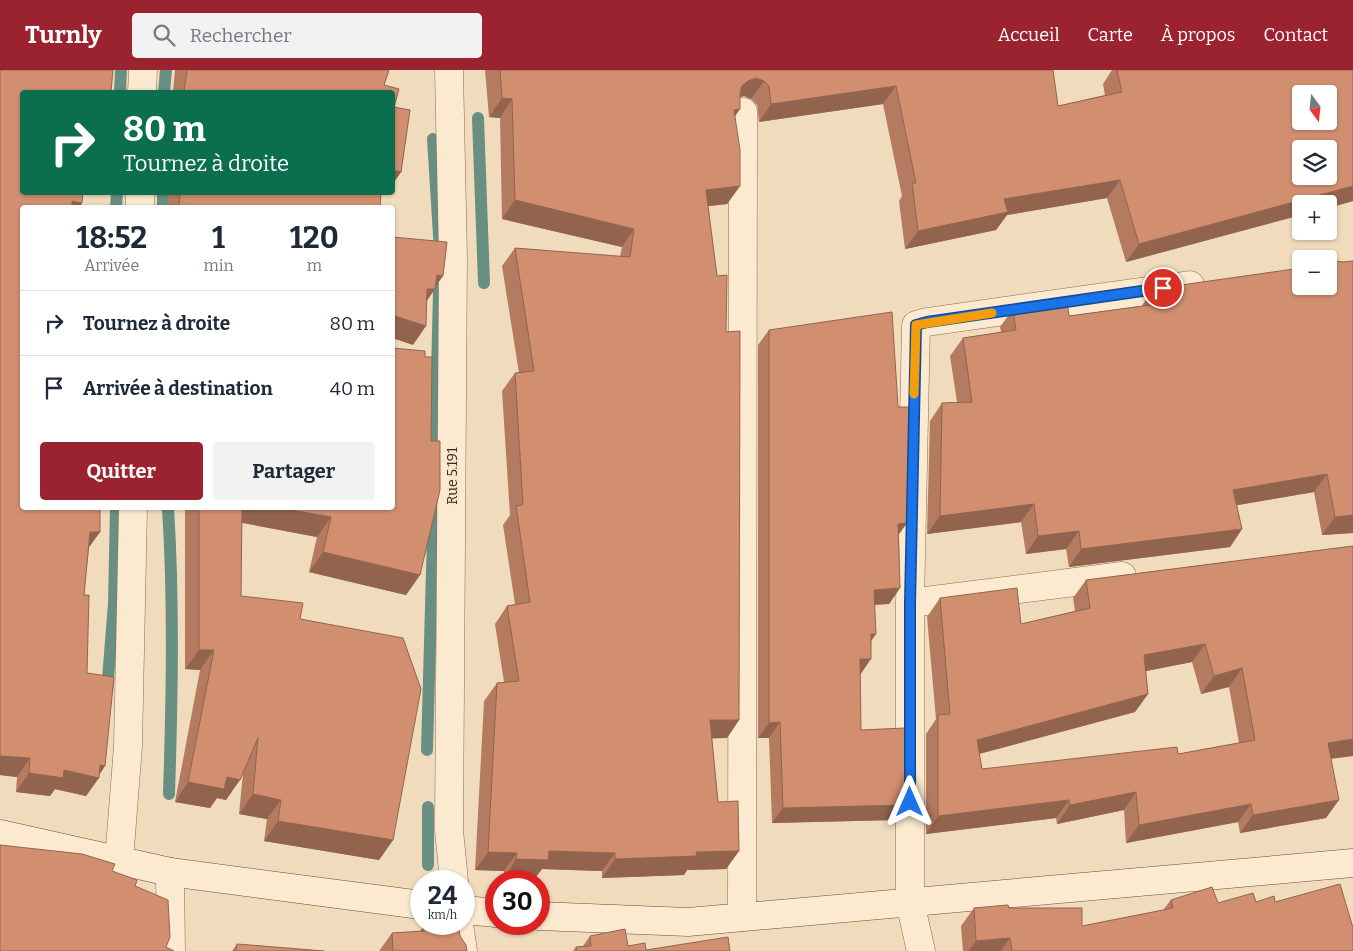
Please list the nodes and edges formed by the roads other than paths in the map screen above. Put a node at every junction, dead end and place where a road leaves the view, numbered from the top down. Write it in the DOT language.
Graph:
graph roads {
  1 [pos="143,70"];
  2 [pos="449,70"];
  3 [pos="142,90"];
  4 [pos="743,112"];
  5 [pos="1213,282"];
  6 [pos="133,510"];
  7 [pos="1146,573"];
  8 [pos="910,603"];
  9 [pos="0,834"];
  10 [pos="119,861"];
  11 [pos="1353,863"];
  12 [pos="453,870"];
  13 [pos="170,872"];
  14 [pos="910,902"];
  15 [pos="410,904"];
  16 [pos="550,916"];
  17 [pos="742,917"];
  18 [pos="461,935"];
  19 [pos="171,951"];
  20 [pos="463,951"];
  21 [pos="921,951"];
  1 -- 3 [label="street"];
  2 -- 12 [label="street, Rue 5.191"];
  4 -- 17 [label="street"];
  5 -- 8 [label="street"];
  6 -- 10 [label="street"];
  7 -- 8 [label="street"];
  8 -- 14 [label="street"];
  9 -- 10 [label="street"];
  10 -- 13 [label="street"];
  11 -- 14 [label="street"];
  13 -- 15 [label="street"];
  13 -- 19 [label="street"];
  14 -- 17 [label="street"];
  14 -- 21 [label="street"];
  16 -- 17 [label="street"];
  18 -- 20 [label="street"];
}
